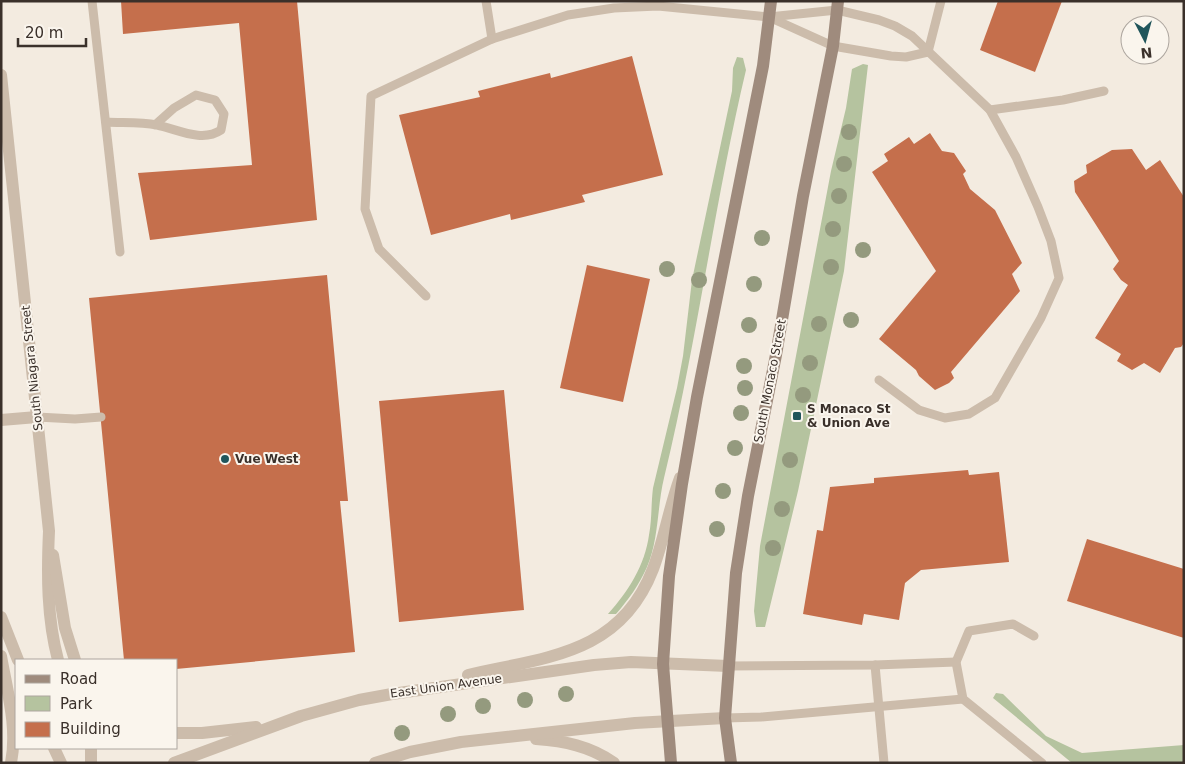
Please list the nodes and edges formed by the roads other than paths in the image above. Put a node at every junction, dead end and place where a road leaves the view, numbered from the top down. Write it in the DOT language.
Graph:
graph roads {
  1 [pos="92,1"];
  2 [pos="486,1"];
  3 [pos="771,1"];
  4 [pos="942,1"];
  5 [pos="837,6"];
  6 [pos="769,17"];
  7 [pos="492,39"];
  8 [pos="832,46"];
  9 [pos="928,52"];
  10 [pos="1,75"];
  11 [pos="1104,91"];
  12 [pos="990,110"];
  13 [pos="106,122"];
  14 [pos="155,125"];
  15 [pos="120,252"];
  16 [pos="426,296"];
  17 [pos="878,380"];
  18 [pos="37,417"];
  19 [pos="101,417"];
  20 [pos="1,420"];
  21 [pos="687,457"];
  22 [pos="49,531"];
  23 [pos="1,617"];
  24 [pos="1034,636"];
  25 [pos="1,656"];
  26 [pos="18,659"];
  27 [pos="58,659"];
  28 [pos="75,659"];
  29 [pos="956,662"];
  30 [pos="663,664"];
  31 [pos="875,665"];
  32 [pos="728,666"];
  33 [pos="392,694"];
  34 [pos="963,699"];
  35 [pos="878,707"];
  36 [pos="725,718"];
  37 [pos="667,722"];
  38 [pos="273,725"];
  39 [pos="178,733"];
  40 [pos="498,738"];
  41 [pos="54,749"];
  42 [pos="91,749"];
  43 [pos="11,763"];
  44 [pos="61,763"];
  45 [pos="92,763"];
  46 [pos="174,763"];
  47 [pos="375,763"];
  48 [pos="614,763"];
  49 [pos="671,763"];
  50 [pos="730,763"];
  51 [pos="884,763"];
  52 [pos="1042,763"];
  1 -- 13 [label="lane"];
  2 -- 7 [label="lane"];
  3 -- 6 [label="main road"];
  4 -- 9 [label="lane"];
  5 -- 6 [label="lane"];
  5 -- 8 [label="main road, South Monaco Street"];
  5 -- 9 [label="lane"];
  6 -- 7 [label="lane"];
  6 -- 8 [label="lane"];
  6 -- 21 [label="main road"];
  7 -- 16 [label="lane"];
  8 -- 9 [label="lane"];
  8 -- 32 [label="main road, South Monaco Street"];
  9 -- 12 [label="lane"];
  10 -- 18 [label="street, South Niagara Street"];
  11 -- 12 [label="lane"];
  12 -- 17 [label="lane"];
  13 -- 14 [label="lane"];
  13 -- 15 [label="lane"];
  14 -- 14 [label="lane"];
  18 -- 19 [label="lane"];
  18 -- 20 [label="street"];
  18 -- 22 [label="street, South Niagara Street"];
  21 -- 30 [label="main road"];
  21 -- 33 [label="street"];
  22 -- 27 [label="street, South Niagara Street"];
  22 -- 28 [label="street"];
  23 -- 26 [label="street"];
  24 -- 29 [label="lane"];
  25 -- 43 [label="street"];
  29 -- 31 [label="lane"];
  29 -- 34 [label="lane"];
  30 -- 32 [label="street, East Union Avenue"];
  30 -- 33 [label="street, East Union Avenue"];
  30 -- 37 [label="main road"];
  31 -- 32 [label="lane"];
  31 -- 35 [label="lane"];
  32 -- 36 [label="main road, South Monaco Street"];
  33 -- 38 [label="street, East Union Avenue"];
  34 -- 35 [label="lane"];
  34 -- 52 [label="lane"];
  35 -- 36 [label="lane"];
  35 -- 51 [label="lane"];
  36 -- 37 [label="street"];
  36 -- 50 [label="main road, South Monaco Street"];
  37 -- 40 [label="street"];
  37 -- 49 [label="main road"];
  38 -- 39 [label="street"];
  38 -- 46 [label="street, East Union Avenue"];
  40 -- 47 [label="street"];
  40 -- 48 [label="street"];
  41 -- 44 [label="street"];
  42 -- 45 [label="street"];
}
